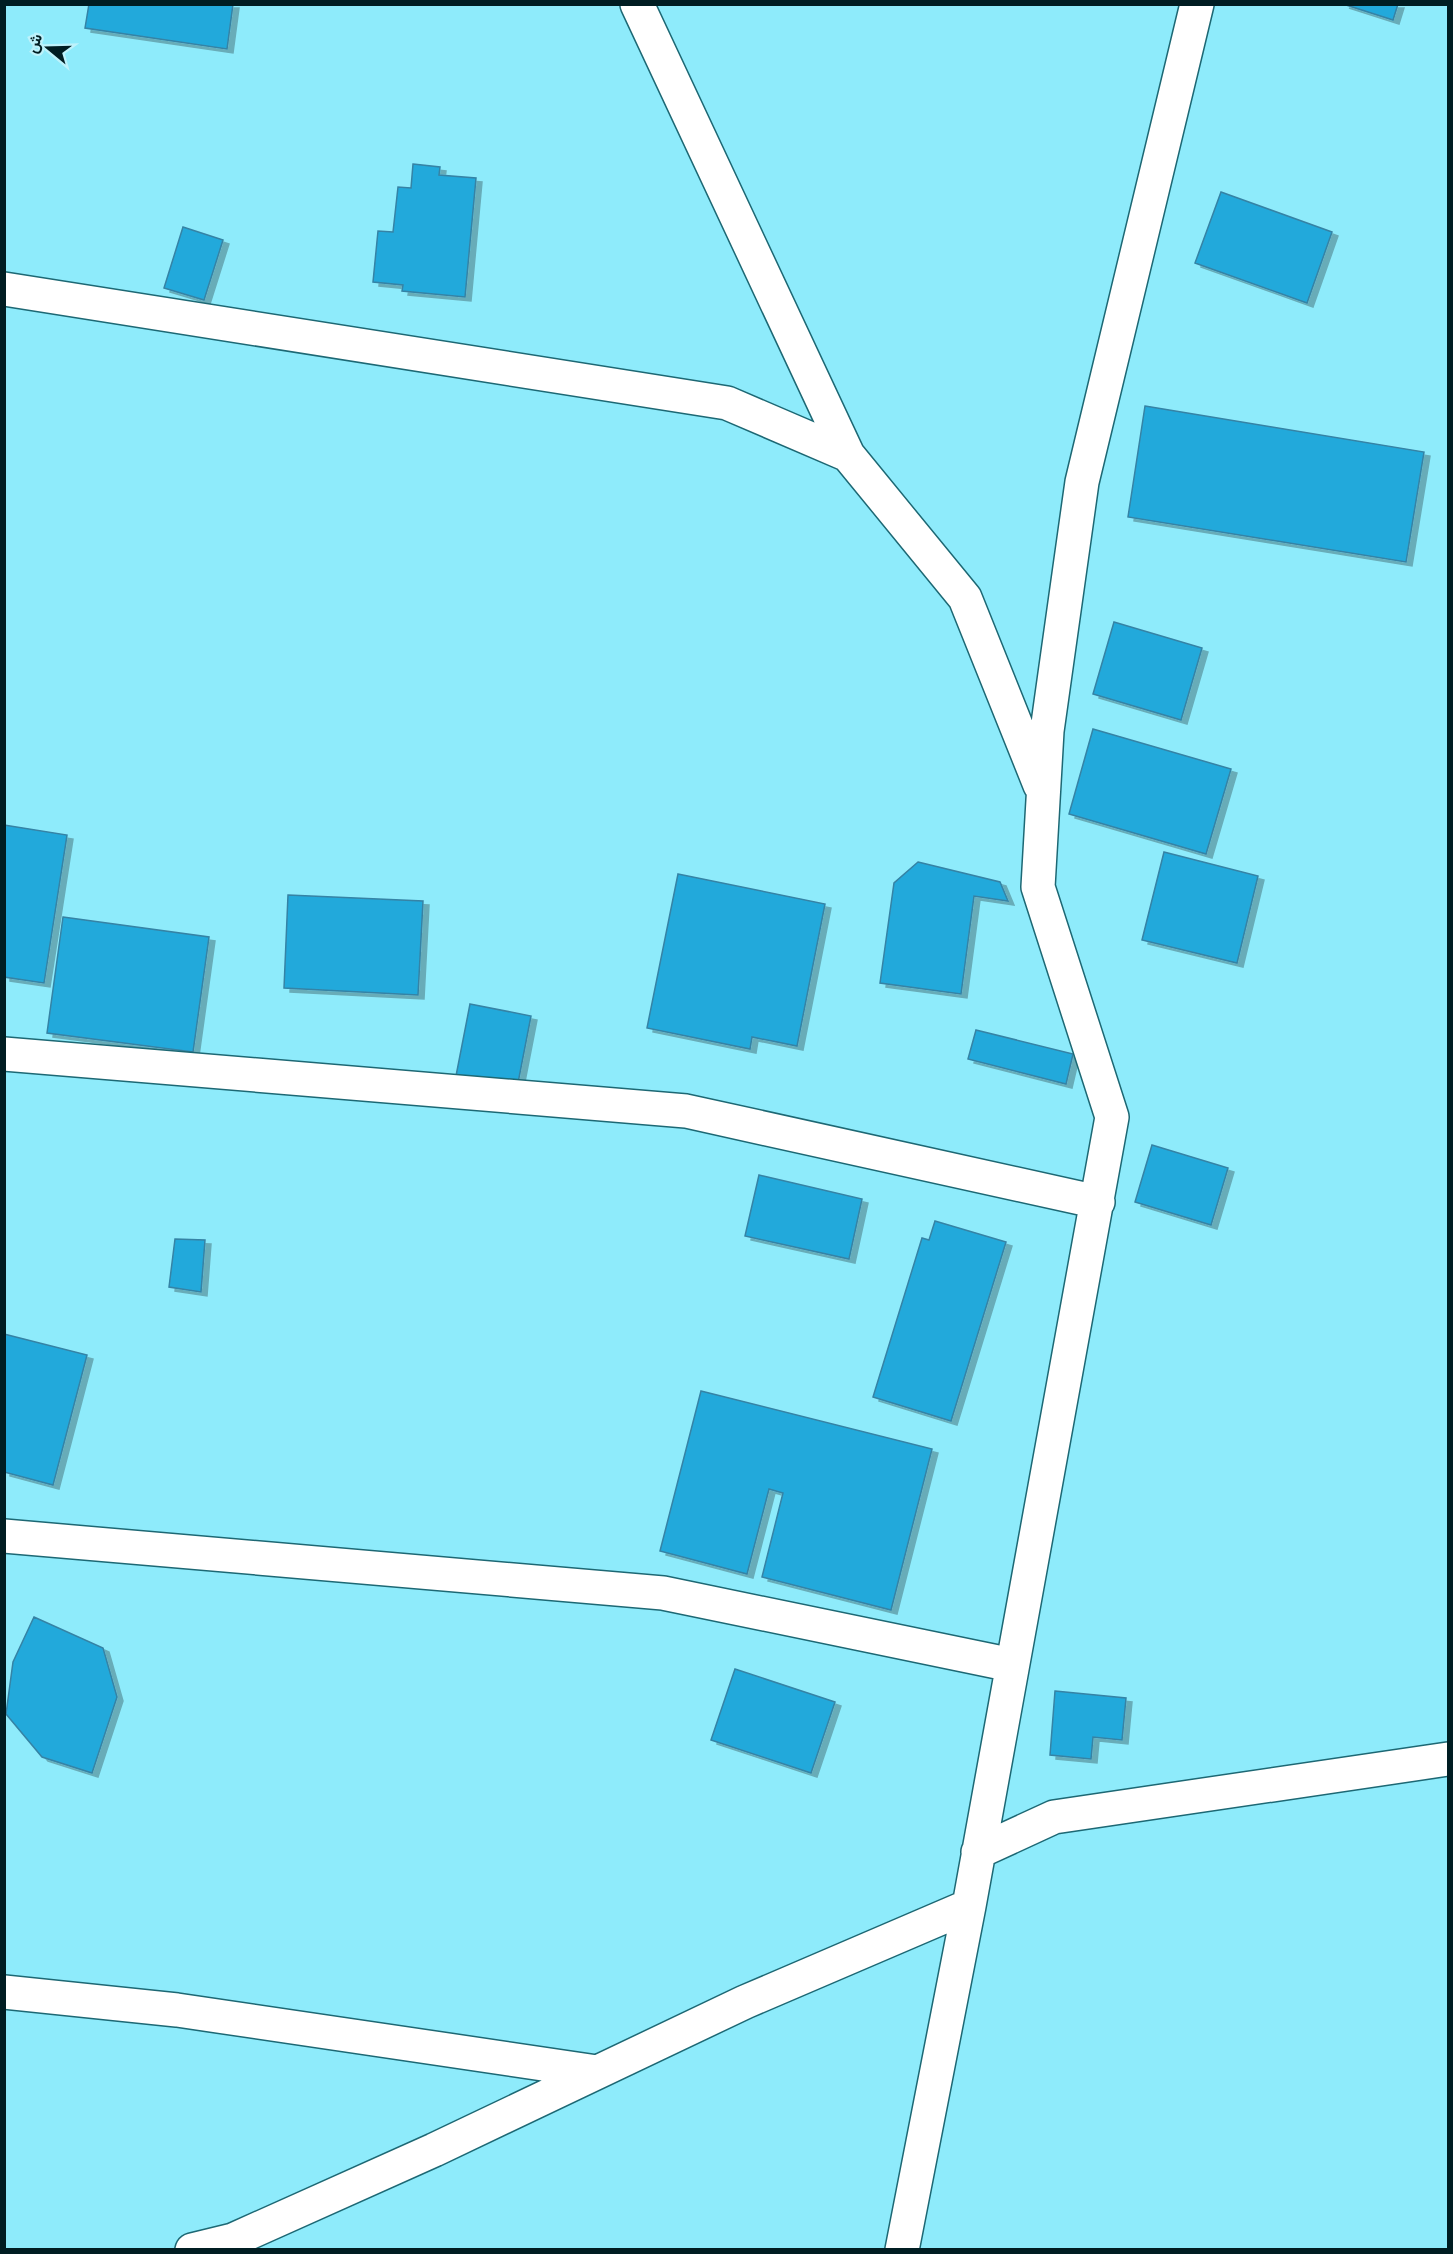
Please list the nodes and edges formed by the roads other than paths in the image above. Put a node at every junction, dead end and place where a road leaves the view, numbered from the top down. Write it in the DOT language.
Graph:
graph roads {
  1 [pos="637,4"];
  2 [pos="1197,4"];
  3 [pos="4,289"];
  4 [pos="848,455"];
  5 [pos="1043,794"];
  6 [pos="4,1054"];
  7 [pos="1098,1202"];
  8 [pos="4,1536"];
  9 [pos="1012,1665"];
  10 [pos="1449,1759"];
  11 [pos="978,1852"];
  12 [pos="969,1906"];
  13 [pos="4,1992"];
  14 [pos="597,2072"];
  15 [pos="192,2250"];
  16 [pos="902,2250"];
  1 -- 4 [label="street"];
  2 -- 5 [label="street"];
  3 -- 4 [label="street"];
  4 -- 5 [label="street"];
  5 -- 7 [label="street"];
  6 -- 7 [label="street"];
  7 -- 9 [label="street"];
  8 -- 9 [label="street"];
  9 -- 11 [label="street"];
  10 -- 11 [label="street"];
  11 -- 12 [label="street"];
  12 -- 14 [label="street"];
  12 -- 16 [label="street"];
  13 -- 14 [label="street"];
  14 -- 15 [label="street"];
}
